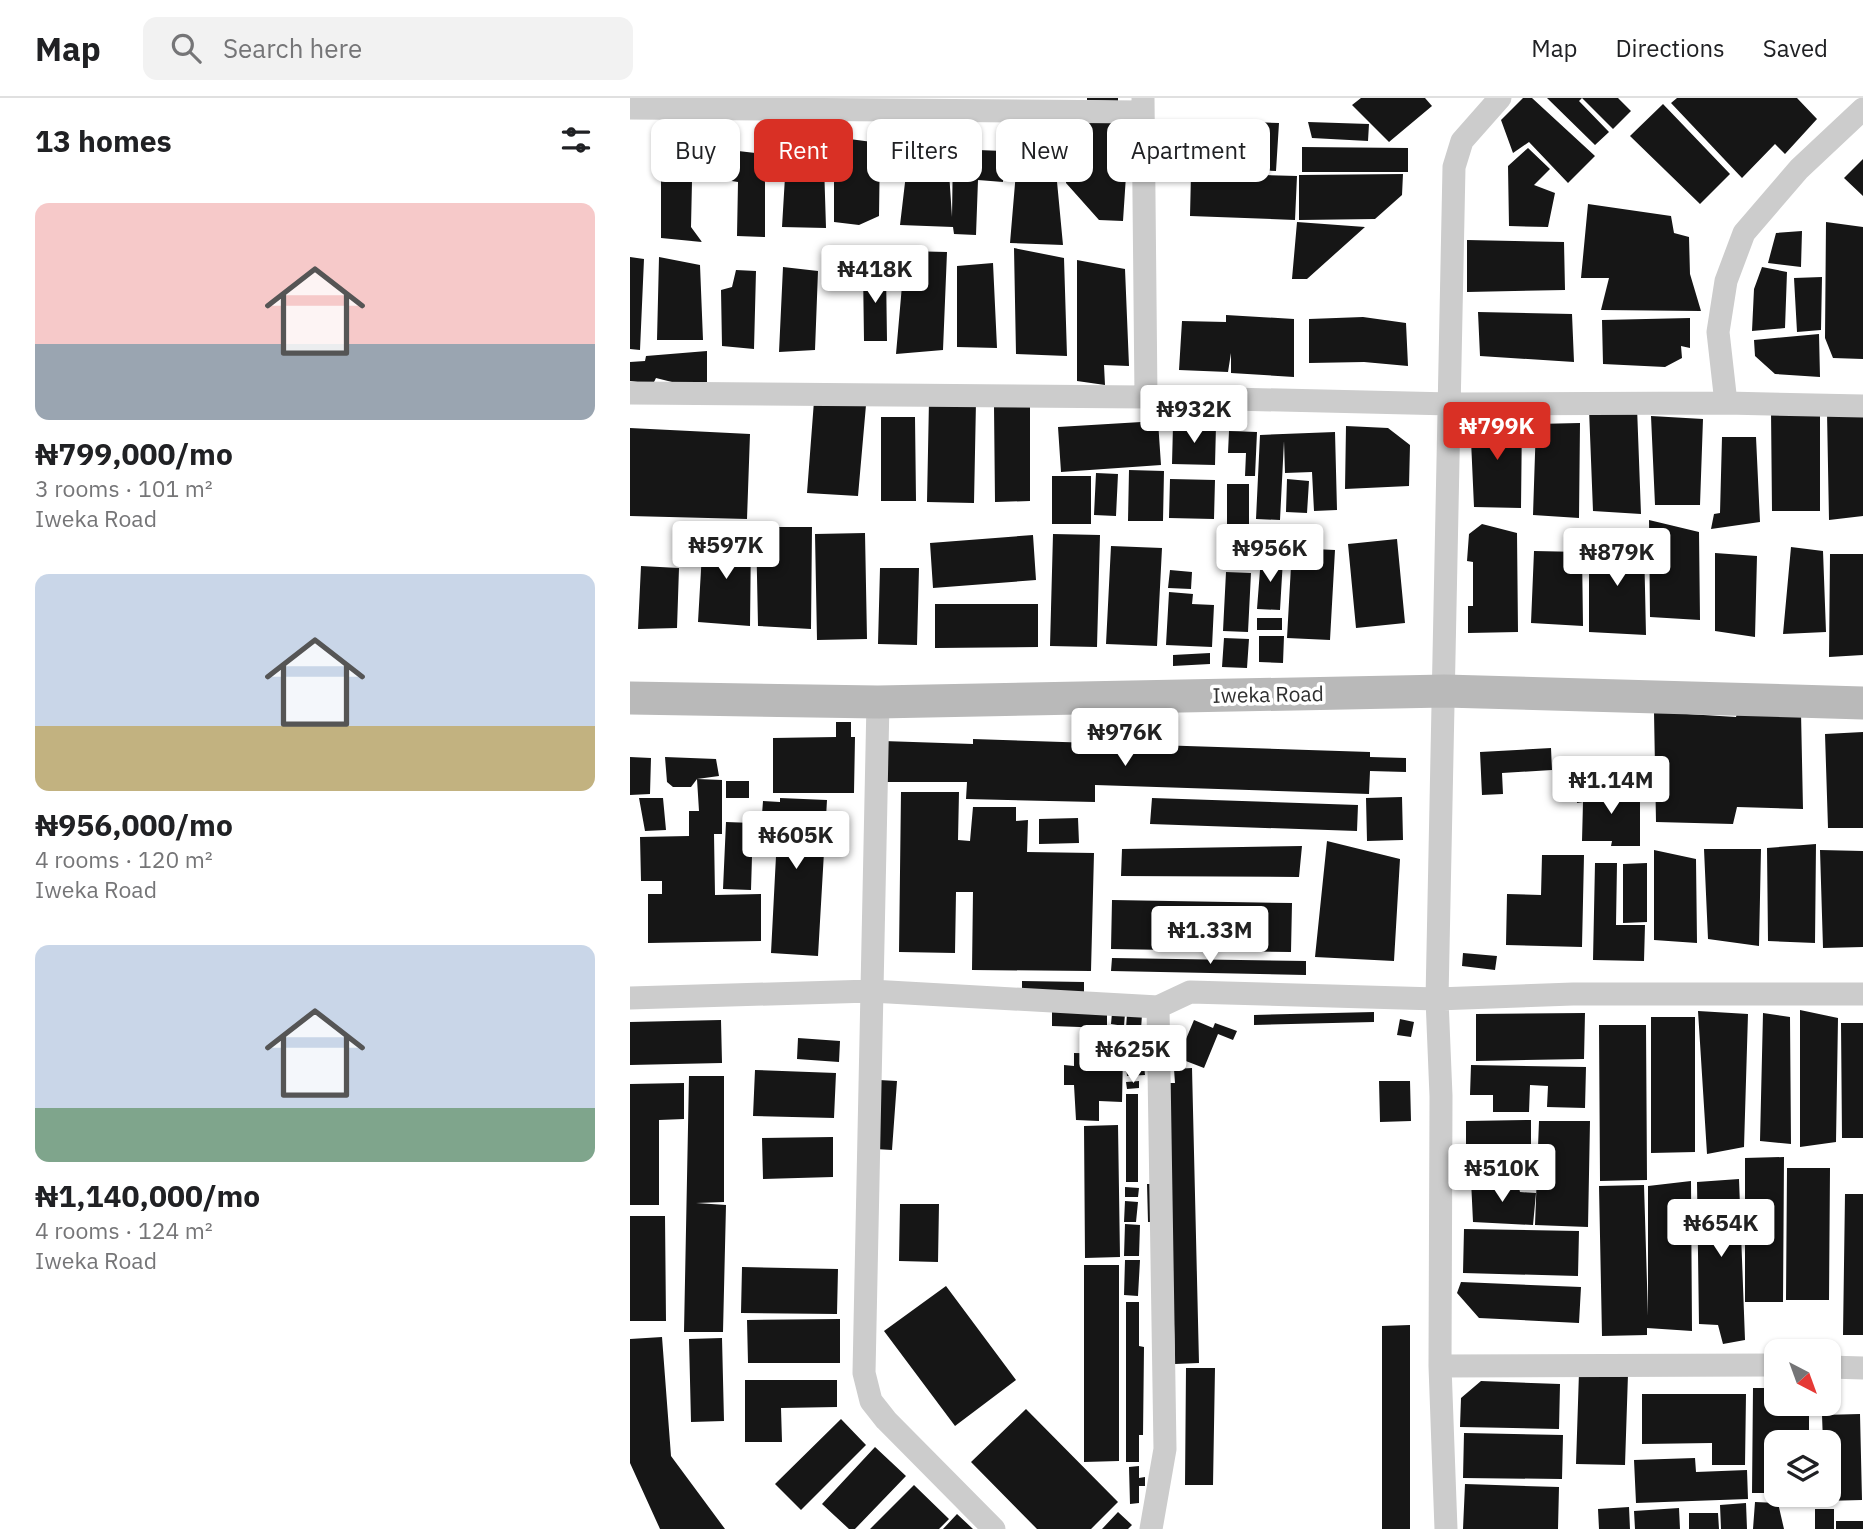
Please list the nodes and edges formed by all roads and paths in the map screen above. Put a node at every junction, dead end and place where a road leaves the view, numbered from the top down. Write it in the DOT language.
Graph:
graph roads {
  1 [pos="1500,98"];
  2 [pos="1143,105"];
  3 [pos="630,108"];
  4 [pos="1863,109"];
  5 [pos="630,393"];
  6 [pos="1146,397"];
  7 [pos="1726,403"];
  8 [pos="1451,404"];
  9 [pos="1863,406"];
  10 [pos="1445,691"];
  11 [pos="630,698"];
  12 [pos="878,702"];
  13 [pos="1863,704"];
  14 [pos="871,991"];
  15 [pos="1863,994"];
  16 [pos="630,998"];
  17 [pos="1437,999"];
  18 [pos="1158,1007"];
  19 [pos="1764,1365"];
  20 [pos="1440,1366"];
  21 [pos="1841,1367"];
  22 [pos="1863,1368"];
  23 [pos="994,1529"];
  24 [pos="1152,1529"];
  25 [pos="1446,1529"];
  1 -- 8 [label="street"];
  2 -- 3 [label="street"];
  2 -- 6 [label="street"];
  4 -- 7 [label="street"];
  5 -- 6 [label="street"];
  6 -- 8 [label="street"];
  7 -- 8 [label="street"];
  7 -- 9 [label="street"];
  8 -- 10 [label="street"];
  10 -- 12 [label="main road, Iweka Road"];
  10 -- 13 [label="main road, Iweka Road"];
  10 -- 17 [label="street"];
  11 -- 12 [label="main road, Iweka Road"];
  12 -- 14 [label="street"];
  14 -- 16 [label="street"];
  14 -- 18 [label="street"];
  14 -- 23 [label="street"];
  15 -- 17 [label="street"];
  17 -- 18 [label="street"];
  17 -- 20 [label="street"];
  18 -- 24 [label="street"];
  19 -- 20 [label="street"];
  20 -- 25 [label="street"];
  21 -- 22 [label="street"];
}
